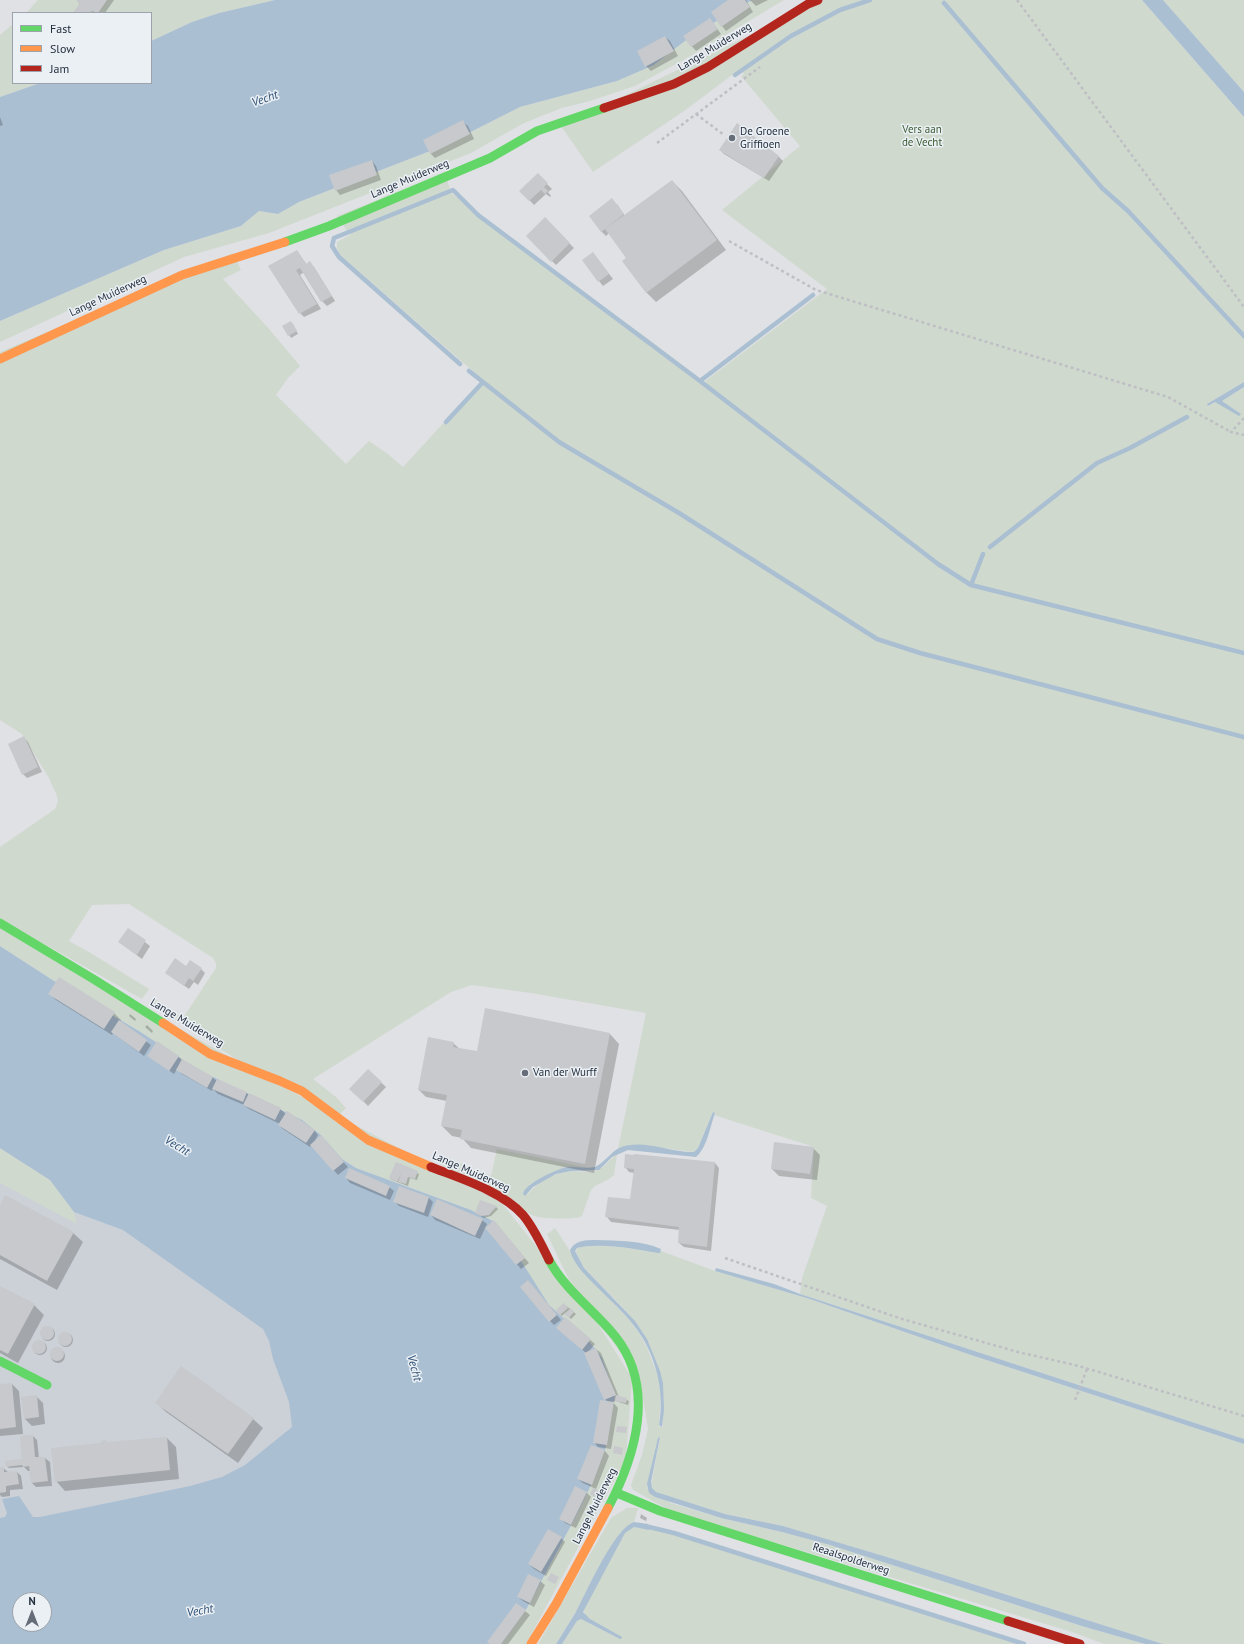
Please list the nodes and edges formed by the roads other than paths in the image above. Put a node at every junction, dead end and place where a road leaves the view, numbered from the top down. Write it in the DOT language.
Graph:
graph roads {
  1 [pos="818,0"];
  2 [pos="0,359"];
  3 [pos="0,923"];
  4 [pos="0,1361"];
  5 [pos="47,1385"];
  6 [pos="617,1493"];
  7 [pos="531,1644"];
  8 [pos="1080,1644"];
  1 -- 2 [label="street, Lange Muiderweg"];
  3 -- 6 [label="street, Lange Muiderweg"];
  4 -- 5 [label="street"];
  6 -- 7 [label="street, Lange Muiderweg"];
  6 -- 8 [label="street, Reaalspolderweg"];
}
